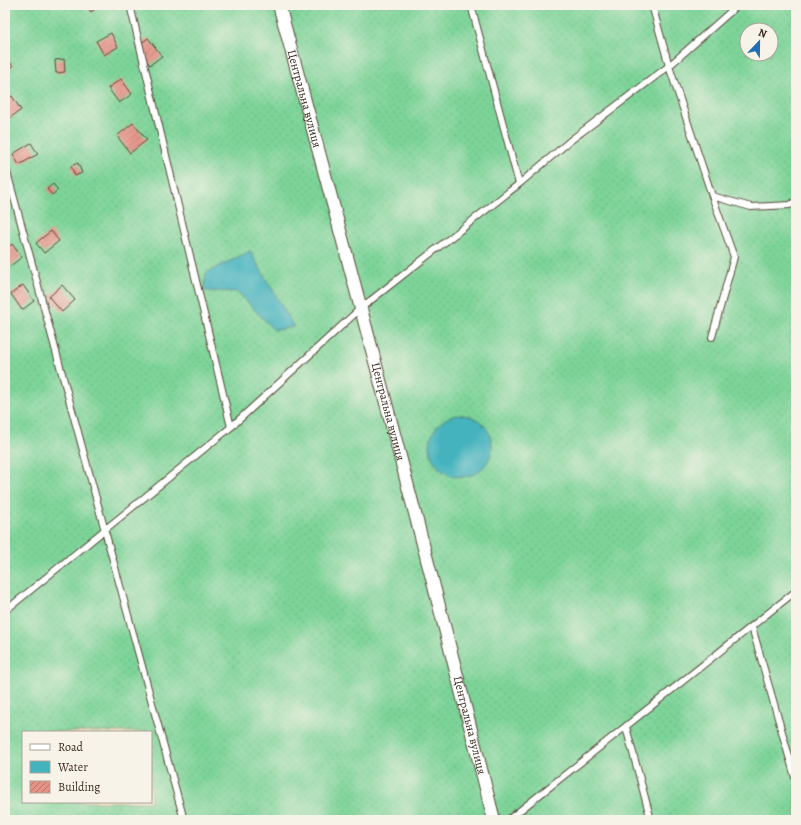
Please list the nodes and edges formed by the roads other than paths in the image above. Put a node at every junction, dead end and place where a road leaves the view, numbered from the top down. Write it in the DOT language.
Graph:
graph roads {
  1 [pos="130,5"];
  2 [pos="279,5"];
  3 [pos="471,5"];
  4 [pos="652,5"];
  5 [pos="738,5"];
  6 [pos="669,66"];
  7 [pos="5,165"];
  8 [pos="519,184"];
  9 [pos="712,196"];
  10 [pos="796,201"];
  11 [pos="361,308"];
  12 [pos="712,337"];
  13 [pos="231,427"];
  14 [pos="106,529"];
  15 [pos="796,591"];
  16 [pos="5,610"];
  17 [pos="752,627"];
  18 [pos="626,727"];
  19 [pos="796,781"];
  20 [pos="184,820"];
  21 [pos="494,820"];
  22 [pos="508,820"];
  23 [pos="651,820"];
  1 -- 13 [label="lane"];
  2 -- 11 [label="street, Центральна вулиця"];
  3 -- 8 [label="lane"];
  4 -- 6 [label="lane"];
  5 -- 6 [label="lane"];
  6 -- 8 [label="lane"];
  6 -- 9 [label="lane"];
  7 -- 14 [label="lane"];
  8 -- 11 [label="lane"];
  9 -- 10 [label="lane"];
  9 -- 12 [label="lane"];
  11 -- 13 [label="lane"];
  11 -- 21 [label="street, Центральна вулиця"];
  13 -- 14 [label="lane"];
  14 -- 16 [label="lane"];
  14 -- 20 [label="lane"];
  15 -- 17 [label="lane"];
  17 -- 18 [label="lane"];
  17 -- 19 [label="lane"];
  18 -- 22 [label="lane"];
  18 -- 23 [label="lane"];
}
